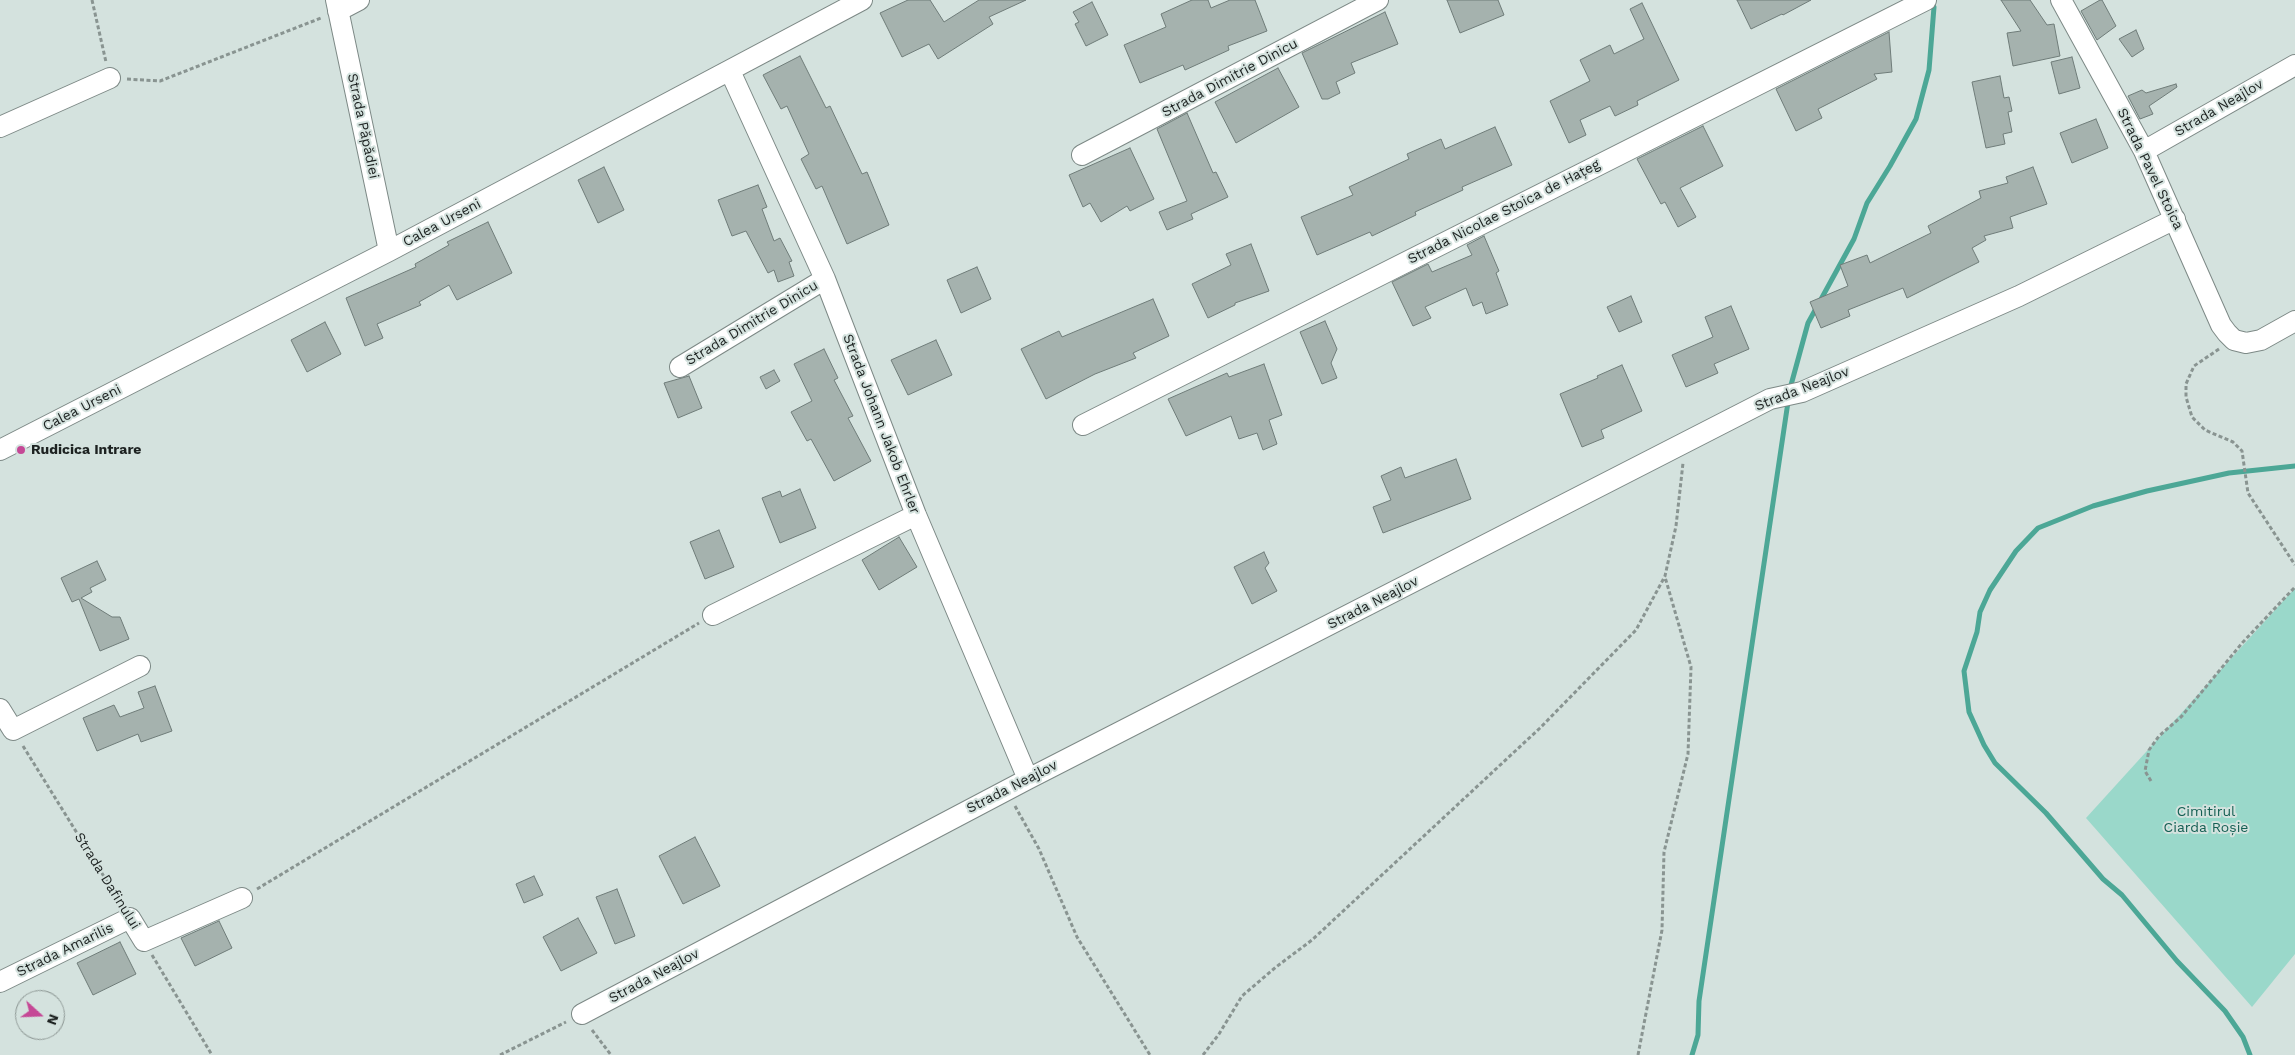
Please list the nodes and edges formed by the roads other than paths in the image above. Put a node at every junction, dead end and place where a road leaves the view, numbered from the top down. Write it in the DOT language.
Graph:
graph roads {
  1 [pos="359,0"];
  2 [pos="862,0"];
  3 [pos="1378,0"];
  4 [pos="1926,0"];
  5 [pos="2061,0"];
  6 [pos="337,6"];
  7 [pos="2295,65"];
  8 [pos="730,71"];
  9 [pos="110,78"];
  10 [pos="0,128"];
  11 [pos="2144,151"];
  12 [pos="1082,155"];
  13 [pos="2175,218"];
  14 [pos="389,251"];
  15 [pos="825,279"];
  16 [pos="2295,321"];
  17 [pos="680,367"];
  18 [pos="1083,425"];
  19 [pos="0,433"];
  20 [pos="19,440"];
  21 [pos="0,450"];
  22 [pos="916,515"];
  23 [pos="713,615"];
  24 [pos="140,666"];
  25 [pos="0,709"];
  26 [pos="1028,779"];
  27 [pos="242,898"];
  28 [pos="130,918"];
  29 [pos="0,982"];
  30 [pos="582,1014"];
  1 -- 6 [label="street"];
  2 -- 8 [label="street, Calea Urseni"];
  3 -- 12 [label="street, Strada Dimitrie Dinicu"];
  4 -- 18 [label="street, Strada Nicolae Stoica de Hațeg"];
  5 -- 11 [label="street, Strada Pavel Stoica"];
  6 -- 14 [label="street, Strada Păpădiei"];
  7 -- 11 [label="street, Strada Neajlov"];
  8 -- 14 [label="street, Calea Urseni"];
  8 -- 15 [label="street, Strada Johann Jakob Ehrler"];
  9 -- 10 [label="street"];
  11 -- 13 [label="street, Strada Pavel Stoica"];
  13 -- 16 [label="street, Strada Pavel Stoica"];
  13 -- 26 [label="street, Strada Neajlov"];
  14 -- 20 [label="street, Calea Urseni"];
  15 -- 17 [label="street, Strada Dimitrie Dinicu"];
  15 -- 22 [label="street, Strada Johann Jakob Ehrler"];
  19 -- 20 [label="street"];
  20 -- 21 [label="street, Calea Urseni"];
  22 -- 23 [label="street"];
  22 -- 26 [label="street, Strada Johann Jakob Ehrler"];
  24 -- 25 [label="street"];
  26 -- 30 [label="street, Strada Neajlov"];
  27 -- 28 [label="street, Strada Dafinului"];
  28 -- 29 [label="street, Strada Amarilis"];
}
